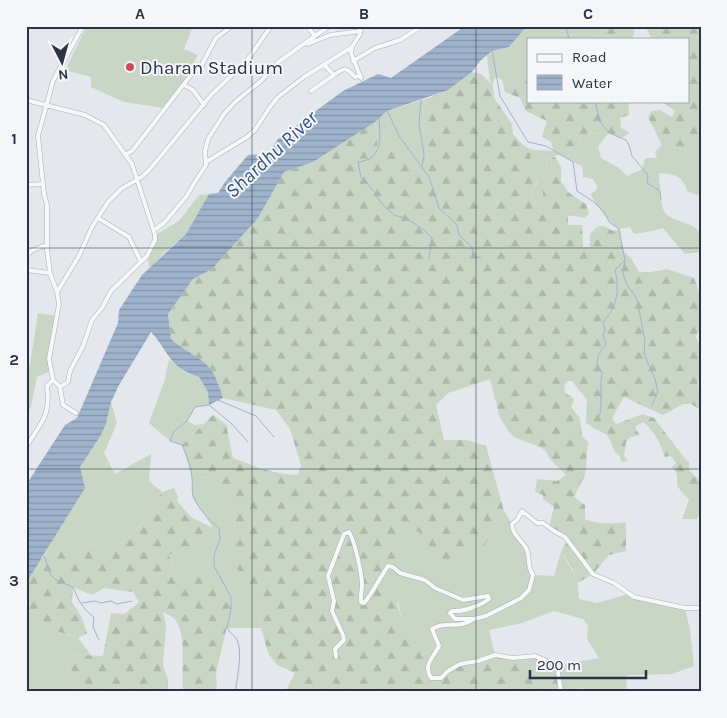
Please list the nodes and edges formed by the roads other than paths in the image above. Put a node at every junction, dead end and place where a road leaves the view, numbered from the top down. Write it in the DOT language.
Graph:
graph roads {
  1 [pos="83,26"];
  2 [pos="232,26"];
  3 [pos="271,26"];
  4 [pos="307,26"];
  5 [pos="329,26"];
  6 [pos="422,26"];
  7 [pos="360,28"];
  8 [pos="315,36"];
  9 [pos="304,45"];
  10 [pos="352,47"];
  11 [pos="353,61"];
  12 [pos="324,65"];
  13 [pos="334,75"];
  14 [pos="184,85"];
  15 [pos="311,91"];
  16 [pos="26,100"];
  17 [pos="46,105"];
  18 [pos="204,105"];
  19 [pos="126,154"];
  20 [pos="206,162"];
  21 [pos="136,179"];
  22 [pos="43,184"];
  23 [pos="26,185"];
  24 [pos="98,218"];
  25 [pos="154,230"];
  26 [pos="46,245"];
  27 [pos="26,257"];
  28 [pos="141,262"];
  29 [pos="26,270"];
  30 [pos="50,273"];
  31 [pos="57,292"];
  32 [pos="53,380"];
  33 [pos="60,387"];
  34 [pos="76,413"];
  35 [pos="26,447"];
  36 [pos="701,608"];
  37 [pos="474,619"];
  38 [pos="336,657"];
  39 [pos="561,692"];
  1 -- 17 [label="street"];
  2 -- 14 [label="street"];
  3 -- 18 [label="street"];
  4 -- 8 [label="street"];
  5 -- 8 [label="street"];
  6 -- 11 [label="street"];
  7 -- 9 [label="street"];
  7 -- 10 [label="street"];
  8 -- 9 [label="street"];
  9 -- 20 [label="street"];
  10 -- 11 [label="street"];
  10 -- 12 [label="street"];
  11 -- 13 [label="street"];
  12 -- 13 [label="street"];
  12 -- 20 [label="street"];
  13 -- 15 [label="street"];
  14 -- 18 [label="street"];
  14 -- 19 [label="street"];
  16 -- 17 [label="street"];
  17 -- 19 [label="street"];
  17 -- 22 [label="street"];
  18 -- 21 [label="street"];
  19 -- 21 [label="street"];
  20 -- 25 [label="street"];
  21 -- 24 [label="street"];
  21 -- 25 [label="street"];
  22 -- 23 [label="street"];
  22 -- 26 [label="street"];
  24 -- 28 [label="street"];
  24 -- 31 [label="street"];
  25 -- 28 [label="street"];
  26 -- 27 [label="street"];
  26 -- 30 [label="street"];
  28 -- 33 [label="street"];
  29 -- 30 [label="street"];
  30 -- 31 [label="street"];
  31 -- 32 [label="street"];
  32 -- 33 [label="street"];
  32 -- 35 [label="street"];
  33 -- 34 [label="street"];
  36 -- 37 [label="street"];
  37 -- 38 [label="street"];
  37 -- 39 [label="street"];
}
